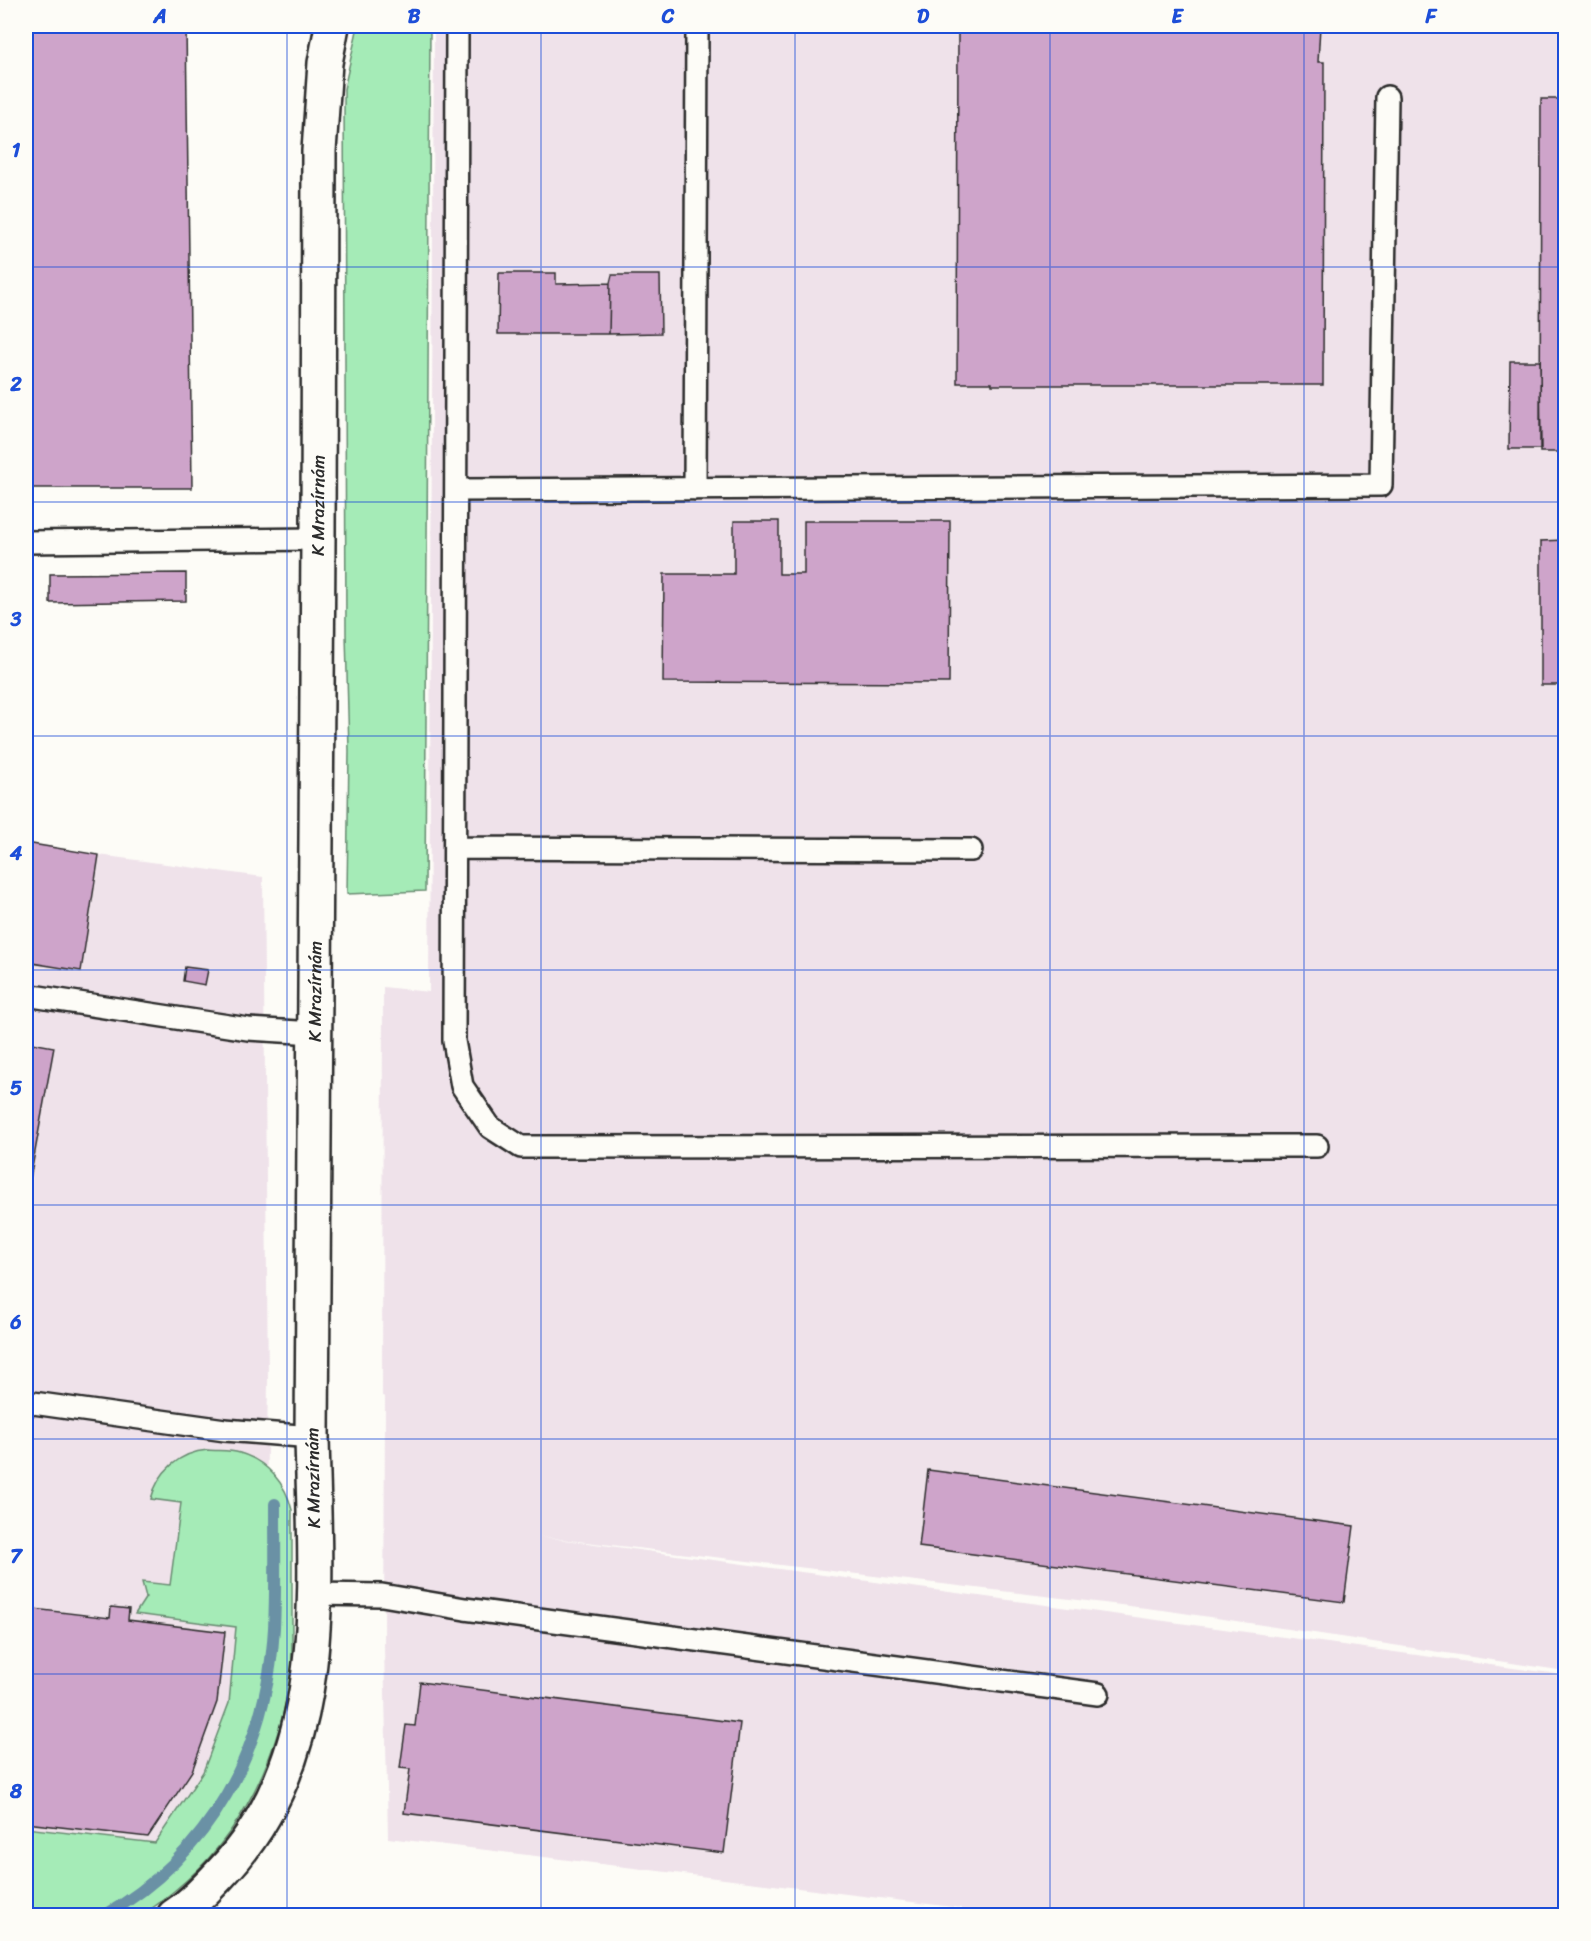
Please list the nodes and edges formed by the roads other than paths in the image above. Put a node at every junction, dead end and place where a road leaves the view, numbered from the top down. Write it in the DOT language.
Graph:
graph roads {
  1 [pos="332,26"];
  2 [pos="457,26"];
  3 [pos="697,26"];
  4 [pos="1387,97"];
  5 [pos="695,489"];
  6 [pos="456,490"];
  7 [pos="318,539"];
  8 [pos="26,542"];
  9 [pos="455,848"];
  10 [pos="971,850"];
  11 [pos="26,995"];
  12 [pos="315,1033"];
  13 [pos="1317,1146"];
  14 [pos="26,1402"];
  15 [pos="312,1437"];
  16 [pos="314,1594"];
  17 [pos="1098,1694"];
  18 [pos="174,1916"];
  1 -- 7 [label="street, K Mrazírnám"];
  2 -- 6 [label="lane"];
  3 -- 5 [label="lane"];
  4 -- 5 [label="lane"];
  5 -- 6 [label="lane"];
  6 -- 9 [label="lane"];
  7 -- 8 [label="lane"];
  7 -- 12 [label="street, K Mrazírnám"];
  9 -- 10 [label="lane"];
  9 -- 13 [label="lane"];
  11 -- 12 [label="lane"];
  12 -- 15 [label="street, K Mrazírnám"];
  14 -- 15 [label="lane"];
  15 -- 16 [label="street, K Mrazírnám"];
  16 -- 17 [label="lane"];
  16 -- 18 [label="street, K Mrazírnám"];
}
